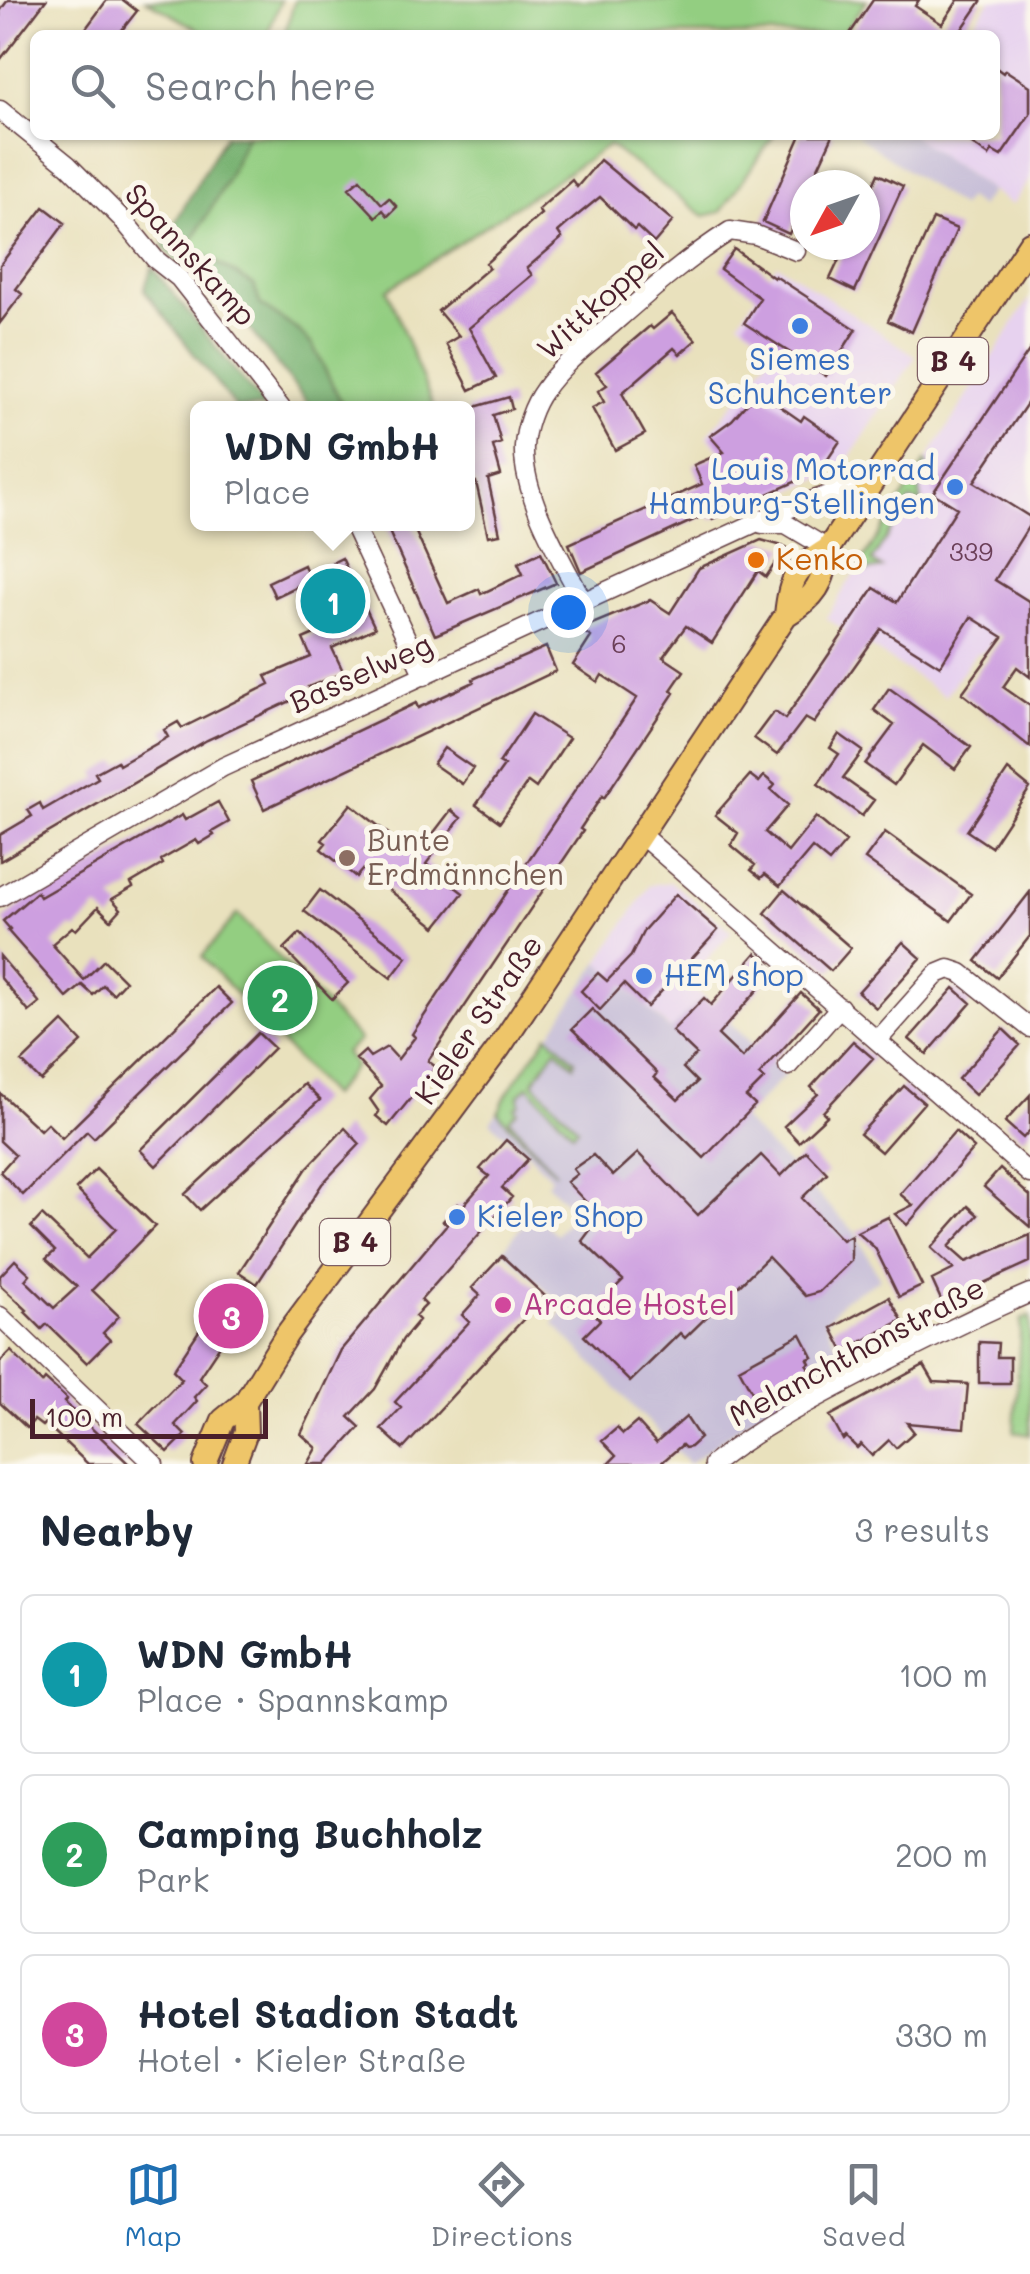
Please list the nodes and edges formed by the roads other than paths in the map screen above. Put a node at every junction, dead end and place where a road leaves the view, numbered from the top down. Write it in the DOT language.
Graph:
graph roads {
  1 [pos="0,110"];
  2 [pos="30,135"];
  3 [pos="36,140"];
  4 [pos="1030,243"];
  5 [pos="790,249"];
  6 [pos="276,401"];
  7 [pos="875,478"];
  8 [pos="756,525"];
  9 [pos="356,531"];
  10 [pos="828,549"];
  11 [pos="584,603"];
  12 [pos="424,676"];
  13 [pos="640,834"];
  14 [pos="0,897"];
  15 [pos="840,1006"];
  16 [pos="1030,1028"];
  17 [pos="878,1040"];
  18 [pos="788,1066"];
  19 [pos="1030,1174"];
  20 [pos="1030,1293"];
  21 [pos="0,1316"];
  22 [pos="245,1402"];
  23 [pos="154,1464"];
  24 [pos="205,1464"];
  25 [pos="234,1464"];
  26 [pos="713,1464"];
  1 -- 2 [label="street, Spannskamp"];
  3 -- 6 [label="street, Spannskamp"];
  4 -- 7 [label="main road, Kieler Straße / B 4"];
  5 -- 11 [label="street, Wittkoppel"];
  7 -- 8 [label="street, Basselweg"];
  7 -- 10 [label="main road, Kieler Straße / B 4"];
  8 -- 10 [label="street"];
  8 -- 11 [label="street, Basselweg"];
  9 -- 12 [label="street"];
  10 -- 13 [label="main road, Kieler Straße / B 4"];
  11 -- 12 [label="street, Basselweg"];
  12 -- 14 [label="street, Basselweg"];
  13 -- 15 [label="street"];
  13 -- 22 [label="main road, Kieler Straße / B 4"];
  15 -- 17 [label="street"];
  15 -- 18 [label="street"];
  16 -- 17 [label="street"];
  17 -- 19 [label="street"];
  20 -- 26 [label="street, Melanchthonstraße"];
  21 -- 23 [label="street"];
  22 -- 24 [label="main road, Kieler Straße / B 4"];
  22 -- 25 [label="main road, Kieler Straße / B 4"];
}
